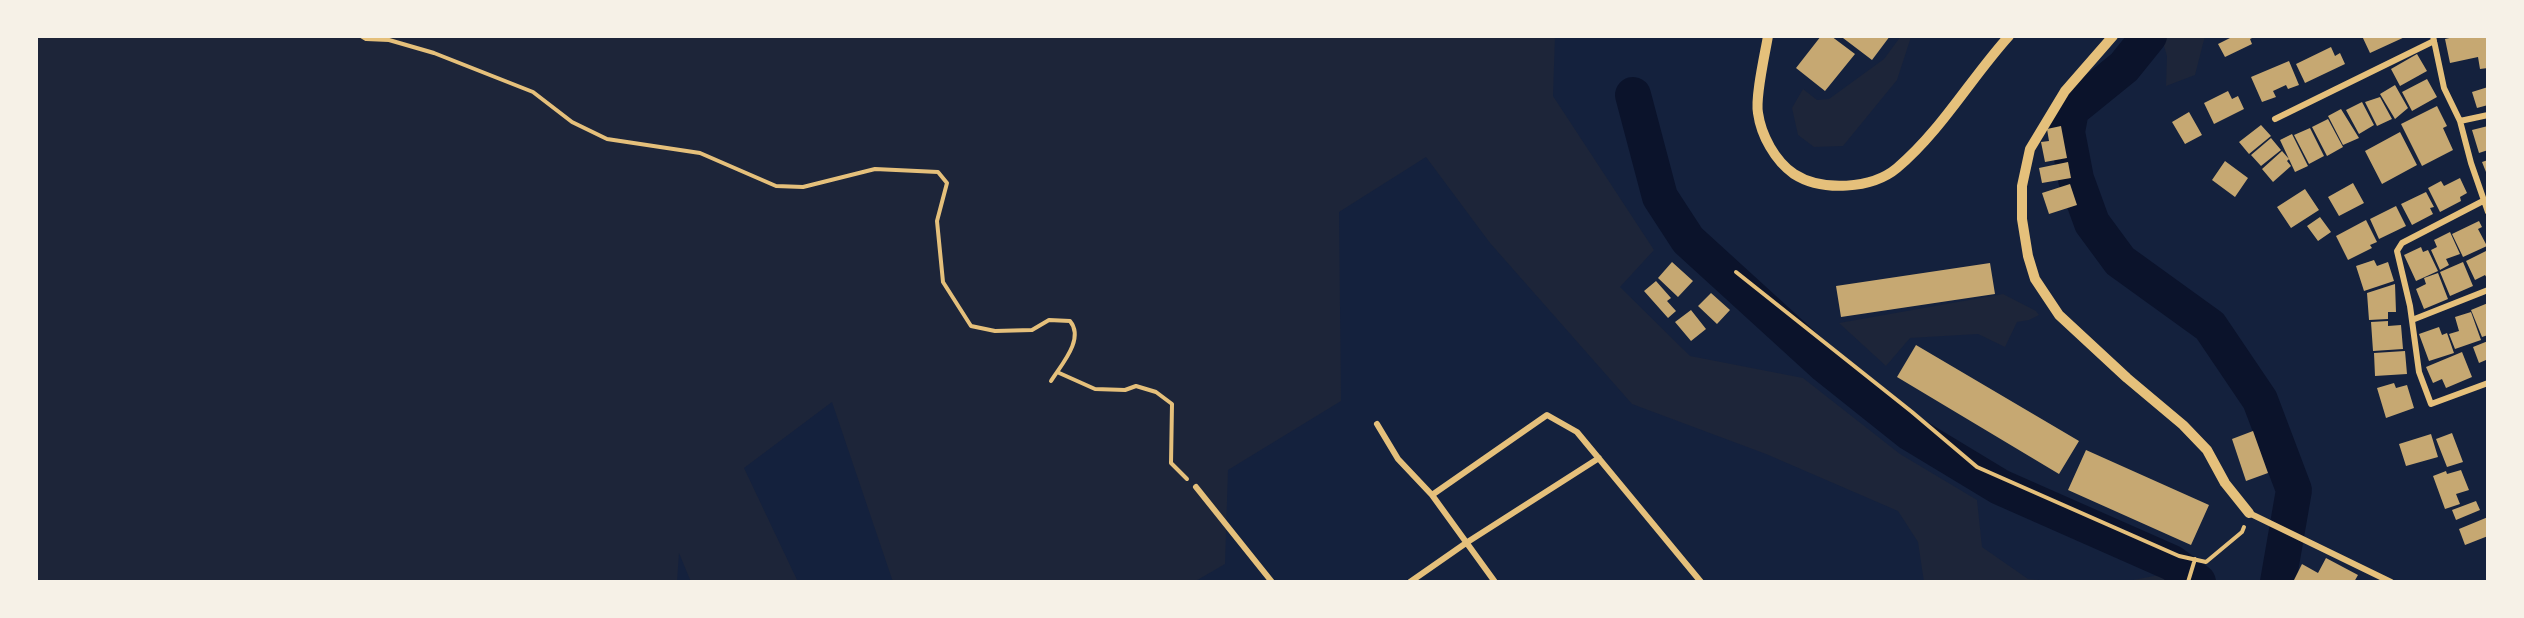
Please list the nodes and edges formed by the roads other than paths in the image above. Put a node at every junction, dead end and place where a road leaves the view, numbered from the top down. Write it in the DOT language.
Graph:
graph roads {
  1 [pos="1767,36"];
  2 [pos="2009,36"];
  3 [pos="2113,36"];
  4 [pos="2433,38"];
  5 [pos="2488,115"];
  6 [pos="2275,118"];
  7 [pos="2460,121"];
  8 [pos="2483,201"];
  9 [pos="2488,212"];
  10 [pos="2488,290"];
  11 [pos="2412,320"];
  12 [pos="2488,383"];
  13 [pos="1377,424"];
  14 [pos="1599,458"];
  15 [pos="1196,487"];
  16 [pos="1432,495"];
  17 [pos="2249,514"];
  18 [pos="1466,543"];
  19 [pos="1697,581"];
  20 [pos="1272,582"];
  21 [pos="1410,582"];
  22 [pos="1495,582"];
  23 [pos="2391,582"];
  1 -- 2 [label="street"];
  3 -- 17 [label="street"];
  4 -- 6 [label="street"];
  4 -- 7 [label="street"];
  5 -- 7 [label="street"];
  7 -- 8 [label="street"];
  8 -- 9 [label="street"];
  8 -- 11 [label="street"];
  10 -- 11 [label="street"];
  11 -- 12 [label="street"];
  13 -- 16 [label="street"];
  14 -- 16 [label="street"];
  14 -- 18 [label="street"];
  14 -- 19 [label="street"];
  15 -- 20 [label="street"];
  16 -- 18 [label="street"];
  17 -- 23 [label="street"];
  18 -- 21 [label="street"];
  18 -- 22 [label="street"];
}
